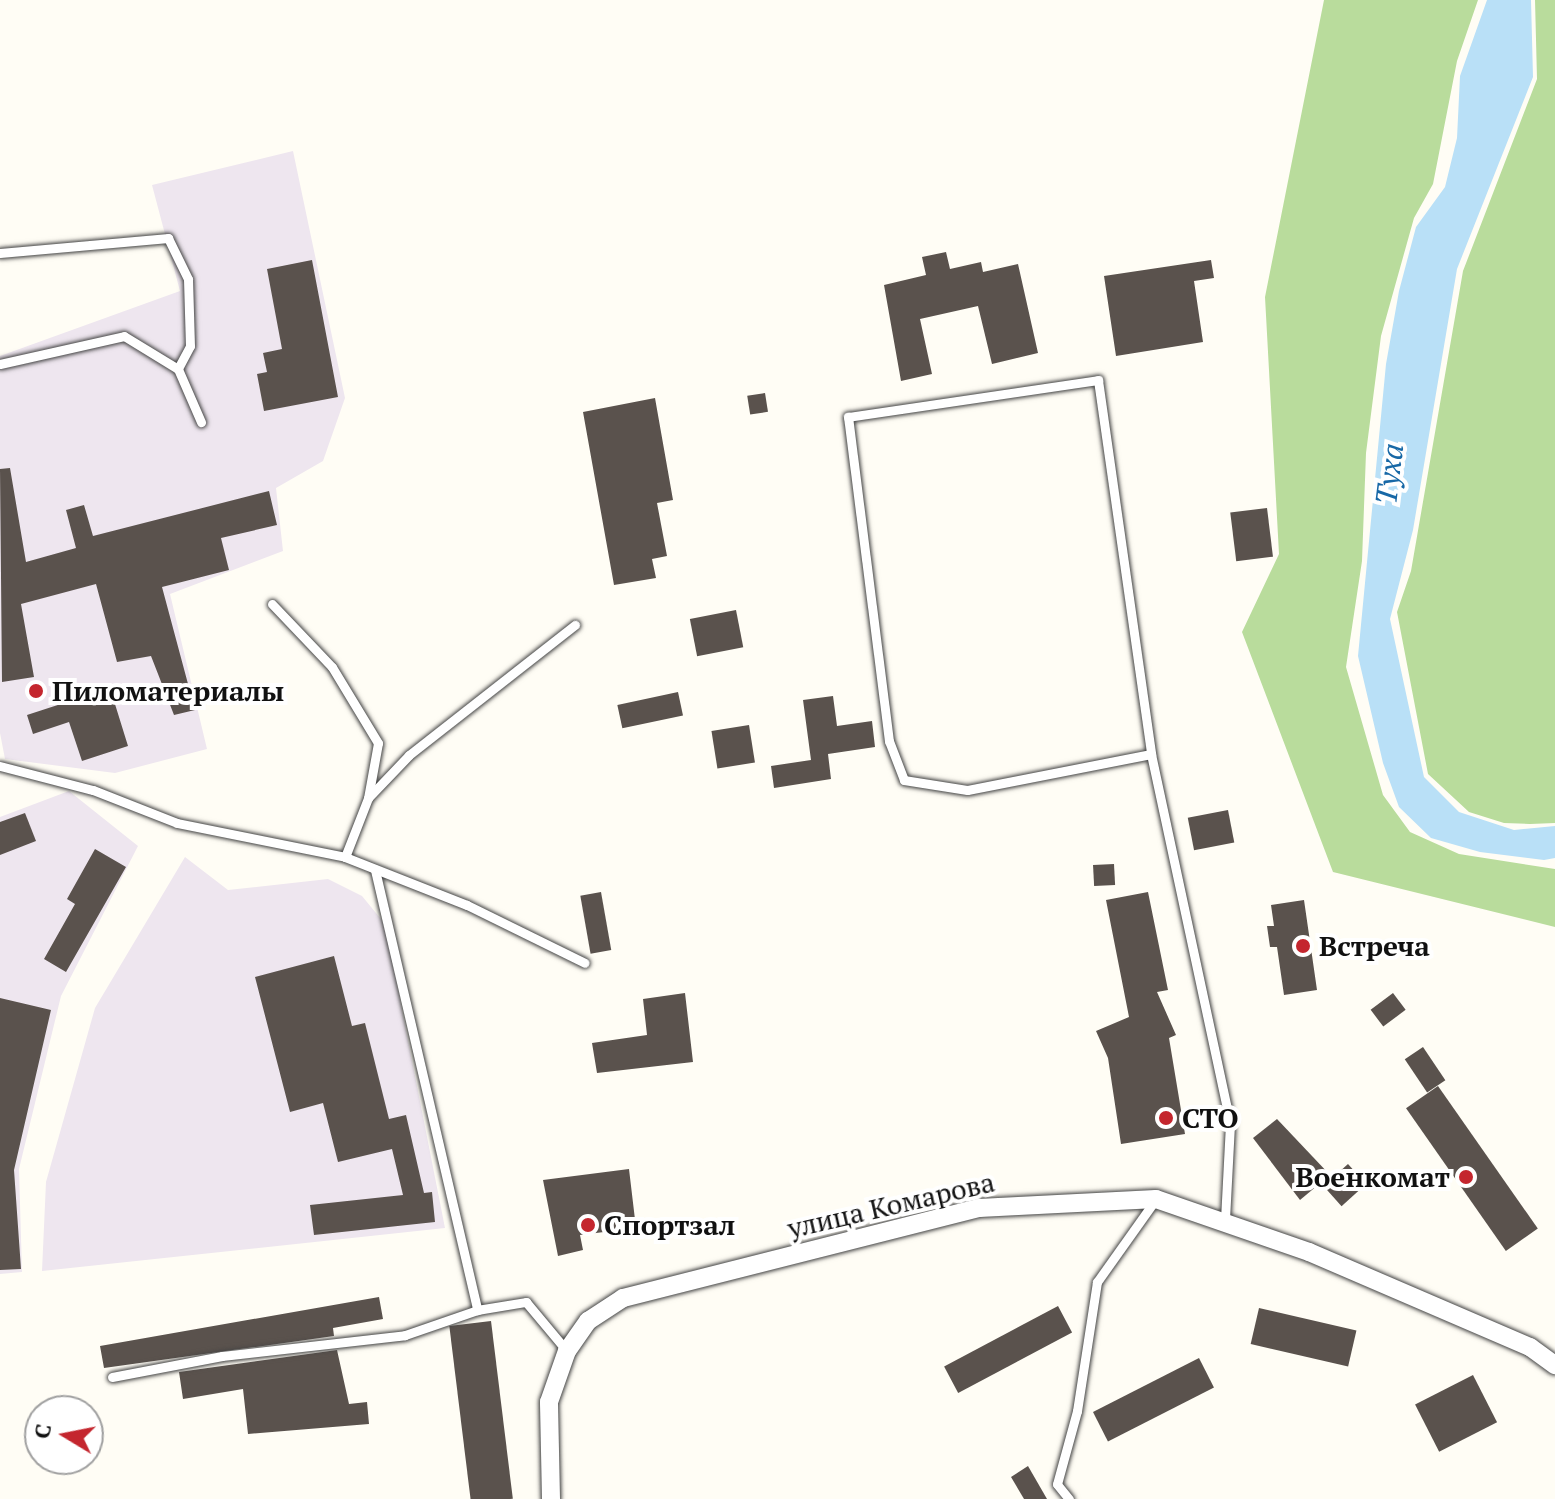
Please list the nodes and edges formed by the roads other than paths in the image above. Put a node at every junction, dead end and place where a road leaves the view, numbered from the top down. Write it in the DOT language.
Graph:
graph roads {
  1 [pos="0,253"];
  2 [pos="0,364"];
  3 [pos="178,369"];
  4 [pos="201,422"];
  5 [pos="272,604"];
  6 [pos="575,625"];
  7 [pos="1151,754"];
  8 [pos="0,766"];
  9 [pos="368,798"];
  10 [pos="345,857"];
  11 [pos="375,870"];
  12 [pos="585,963"];
  13 [pos="1156,1199"];
  14 [pos="1225,1220"];
  15 [pos="477,1310"];
  16 [pos="567,1351"];
  17 [pos="1555,1365"];
  18 [pos="112,1377"];
  19 [pos="551,1499"];
  20 [pos="1069,1499"];
  1 -- 3 [label="lane"];
  2 -- 3 [label="lane"];
  3 -- 4 [label="lane"];
  5 -- 9 [label="lane"];
  6 -- 9 [label="lane"];
  7 -- 7 [label="lane"];
  7 -- 14 [label="lane"];
  8 -- 10 [label="lane"];
  9 -- 10 [label="lane"];
  10 -- 11 [label="lane"];
  11 -- 12 [label="lane"];
  11 -- 15 [label="lane"];
  13 -- 14 [label="street, улица Комарова"];
  13 -- 16 [label="street, улица Комарова"];
  13 -- 20 [label="lane"];
  14 -- 17 [label="street, улица Комарова"];
  15 -- 16 [label="lane"];
  15 -- 18 [label="lane"];
  16 -- 19 [label="street, улица Комарова"];
}
